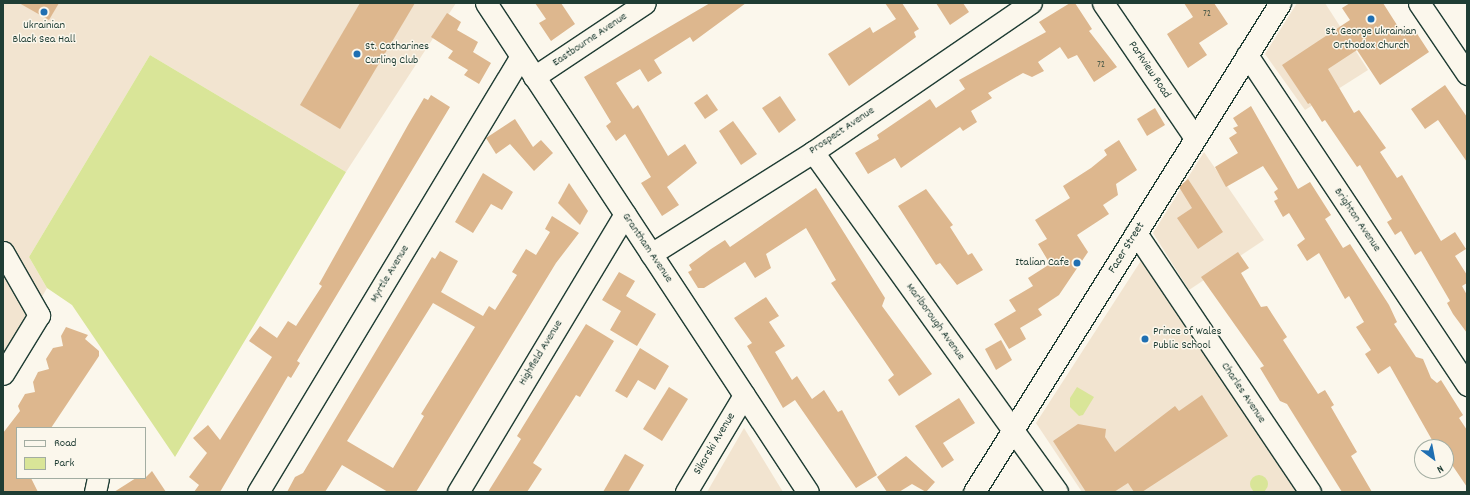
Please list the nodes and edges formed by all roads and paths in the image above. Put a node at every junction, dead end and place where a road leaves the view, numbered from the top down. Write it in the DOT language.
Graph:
graph roads {
  1 [pos="486,3"];
  2 [pos="645,3"];
  3 [pos="1030,3"];
  4 [pos="1103,3"];
  5 [pos="1280,3"];
  6 [pos="1419,3"];
  7 [pos="1247,55"];
  8 [pos="521,56"];
  9 [pos="1467,74"];
  10 [pos="534,77"];
  11 [pos="1195,138"];
  12 [pos="813,152"];
  13 [pos="625,214"];
  14 [pos="1136,234"];
  15 [pos="3,252"];
  16 [pos="651,254"];
  17 [pos="3,374"];
  18 [pos="1467,385"];
  19 [pos="744,395"];
  20 [pos="1013,430"];
  21 [pos="98,479"];
  22 [pos="95,492"];
  23 [pos="258,492"];
  24 [pos="458,492"];
  25 [pos="686,492"];
  26 [pos="808,492"];
  27 [pos="974,492"];
  28 [pos="1057,492"];
  29 [pos="1310,492"];
  1 -- 8 [label="street, Grantham Avenue"];
  2 -- 10 [label="street, Eastbourne Avenue"];
  3 -- 12 [label="street, Prospect Avenue"];
  4 -- 11 [label="street, Parkview Road"];
  5 -- 7 [label="street, Facer Street"];
  6 -- 9 [label="street"];
  7 -- 11 [label="street, Facer Street"];
  7 -- 18 [label="street, Brighton Avenue"];
  8 -- 10 [label="street, Grantham Avenue"];
  8 -- 23 [label="street, Myrtle Avenue"];
  10 -- 13 [label="street, Grantham Avenue"];
  11 -- 14 [label="street, Facer Street"];
  12 -- 16 [label="street, Prospect Avenue"];
  12 -- 20 [label="street, Marlborough Avenue"];
  13 -- 16 [label="street, Grantham Avenue"];
  13 -- 24 [label="street, Highfield Avenue"];
  14 -- 20 [label="street, Facer Street"];
  14 -- 29 [label="street, Charles Avenue"];
  15 -- 17 [label="street"];
  16 -- 19 [label="street, Grantham Avenue"];
  19 -- 25 [label="street, Sikorski Avenue"];
  19 -- 26 [label="street, Grantham Avenue"];
  20 -- 27 [label="street, Facer Street"];
  20 -- 28 [label="street, Marlborough Avenue"];
  21 -- 22 [label="street"];
}
